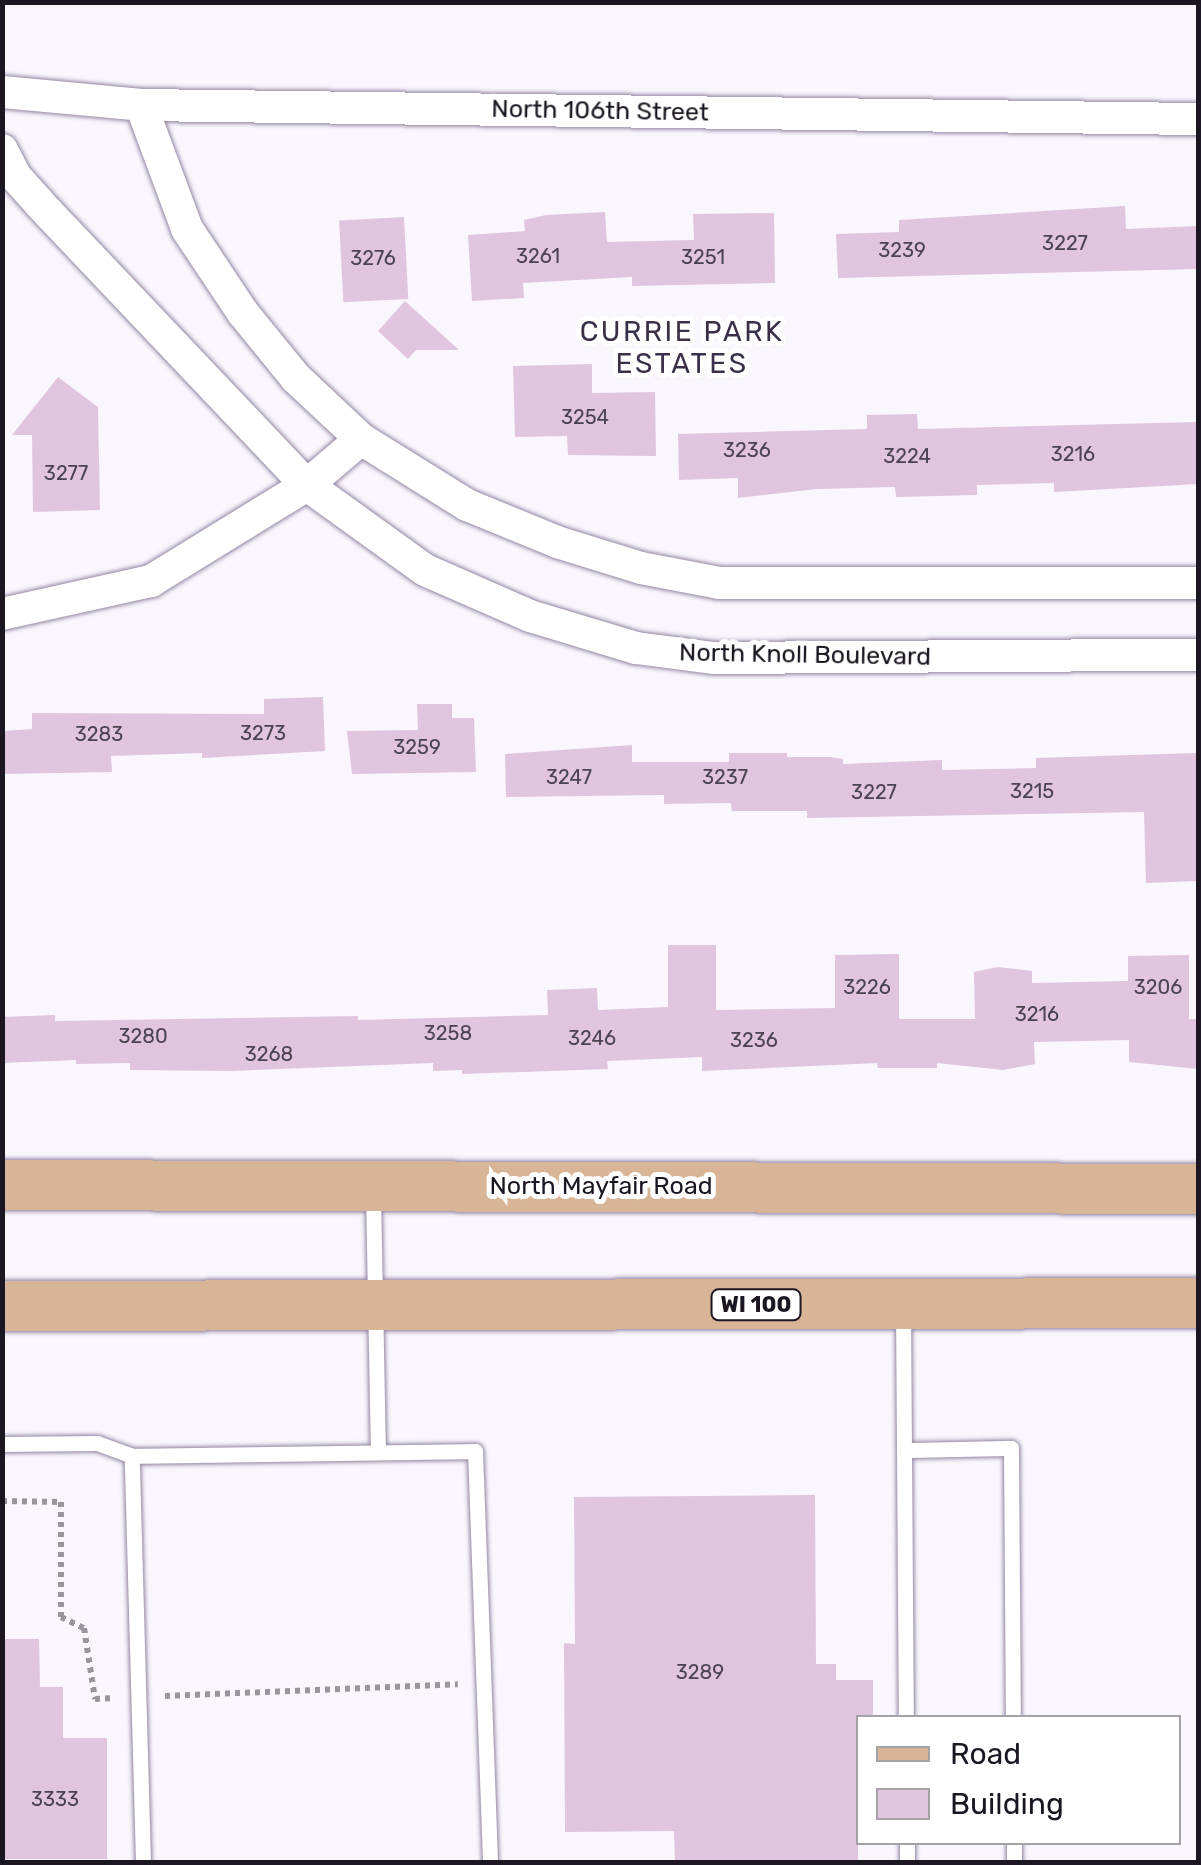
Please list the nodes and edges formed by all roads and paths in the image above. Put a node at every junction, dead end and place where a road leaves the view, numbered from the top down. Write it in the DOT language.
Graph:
graph roads {
  1 [pos="2,92"];
  2 [pos="141,105"];
  3 [pos="1198,118"];
  4 [pos="2,150"];
  5 [pos="361,438"];
  6 [pos="307,485"];
  7 [pos="1198,584"];
  8 [pos="2,614"];
  9 [pos="1198,655"];
  10 [pos="2,1185"];
  11 [pos="372,1185"];
  12 [pos="1198,1189"];
  13 [pos="903,1304"];
  14 [pos="1198,1304"];
  15 [pos="2,1306"];
  16 [pos="375,1306"];
  17 [pos="2,1444"];
  18 [pos="904,1450"];
  19 [pos="378,1452"];
  20 [pos="132,1456"];
  21 [pos="2,1501"];
  22 [pos="484,1683"];
  23 [pos="139,1698"];
  24 [pos="906,1715"];
  25 [pos="1013,1715"];
  26 [pos="144,1862"];
  27 [pos="490,1862"];
  1 -- 2 [label="street, North 106th Street"];
  2 -- 3 [label="street, North 106th Street"];
  2 -- 5 [label="street"];
  4 -- 6 [label="street, North Knoll Boulevard"];
  5 -- 6 [label="street"];
  5 -- 7 [label="street"];
  6 -- 8 [label="street"];
  6 -- 9 [label="street, North Knoll Boulevard"];
  10 -- 11 [label="main road, North Mayfair Road"];
  11 -- 12 [label="main road, North Mayfair Road"];
  11 -- 16 [label="lane"];
  13 -- 14 [label="main road, WI 100"];
  13 -- 16 [label="main road, WI 100"];
  13 -- 18 [label="lane"];
  15 -- 16 [label="main road, WI 100"];
  16 -- 19 [label="lane"];
  17 -- 20 [label="lane"];
  18 -- 24 [label="lane"];
  18 -- 25 [label="lane"];
  19 -- 20 [label="lane"];
  19 -- 22 [label="lane"];
  20 -- 23 [label="lane"];
  21 -- 23 [label="path"];
  22 -- 23 [label="path"];
  22 -- 27 [label="lane"];
  23 -- 26 [label="lane"];
}
